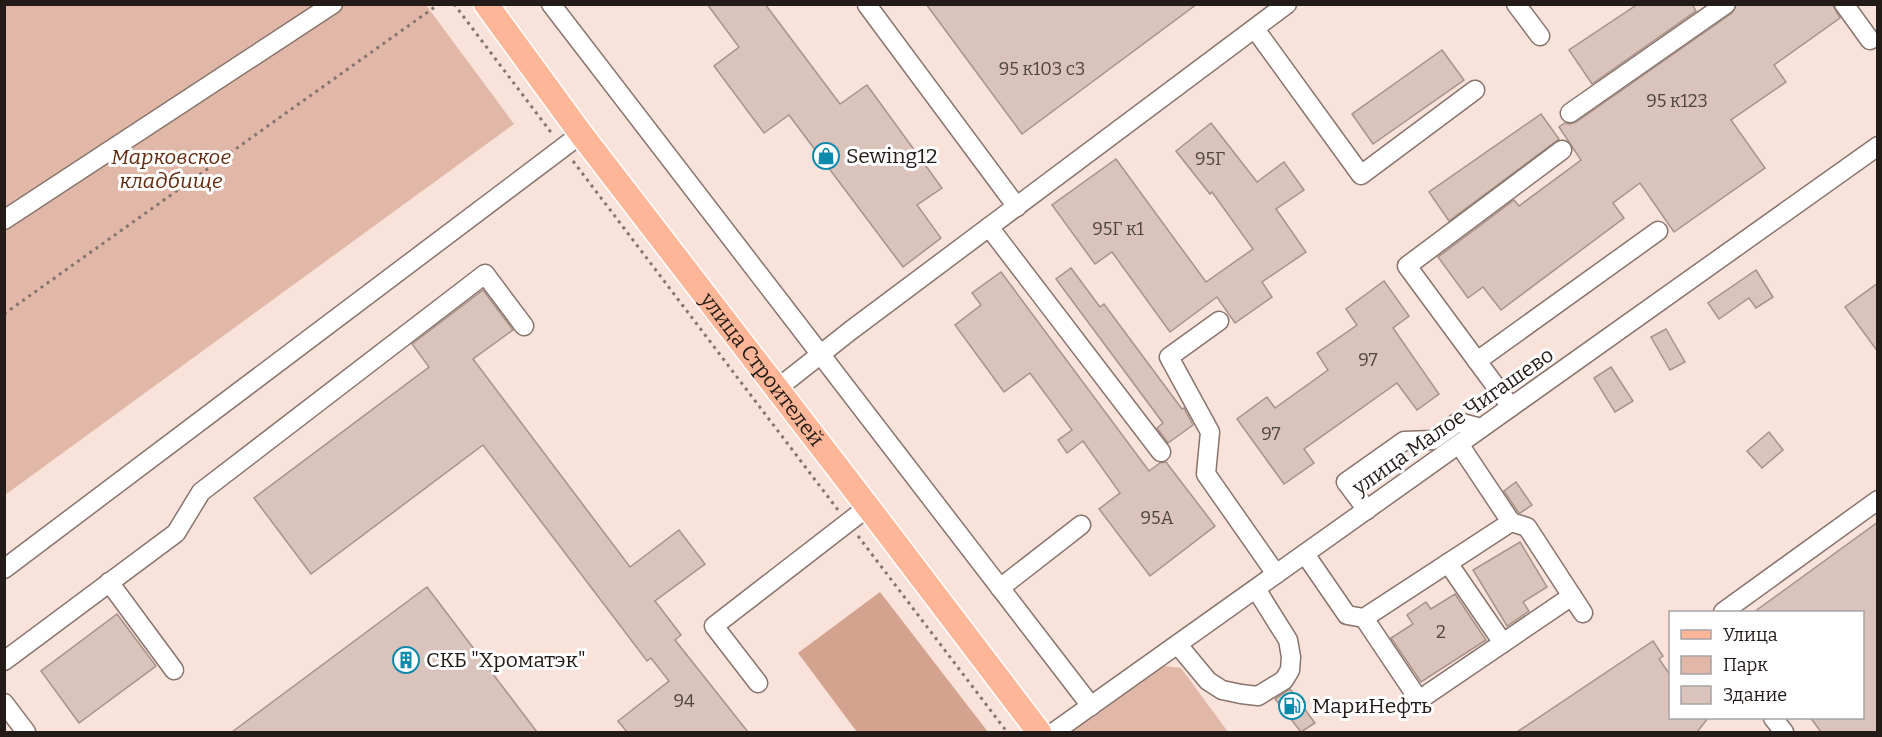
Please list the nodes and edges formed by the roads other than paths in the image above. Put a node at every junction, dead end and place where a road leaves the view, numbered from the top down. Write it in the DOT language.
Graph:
graph roads {
  1 [pos="333,4"];
  2 [pos="486,4"];
  3 [pos="551,4"];
  4 [pos="1287,4"];
  5 [pos="1726,4"];
  6 [pos="1844,4"];
  7 [pos="867,5"];
  8 [pos="1523,7"];
  9 [pos="1255,29"];
  10 [pos="1540,36"];
  11 [pos="1870,40"];
  12 [pos="1475,90"];
  13 [pos="1570,113"];
  14 [pos="572,141"];
  15 [pos="1878,146"];
  16 [pos="1562,150"];
  17 [pos="1017,207"];
  18 [pos="4,220"];
  19 [pos="989,227"];
  20 [pos="1658,231"];
  21 [pos="1219,321"];
  22 [pos="524,326"];
  23 [pos="820,354"];
  24 [pos="1477,361"];
  25 [pos="778,388"];
  26 [pos="1511,407"];
  27 [pos="1481,428"];
  28 [pos="1459,444"];
  29 [pos="1161,452"];
  30 [pos="1878,500"];
  31 [pos="868,507"];
  32 [pos="1367,510"];
  33 [pos="1511,522"];
  34 [pos="1081,525"];
  35 [pos="1305,554"];
  36 [pos="1449,563"];
  37 [pos="4,569"];
  38 [pos="1276,574"];
  39 [pos="109,582"];
  40 [pos="1000,588"];
  41 [pos="1256,589"];
  42 [pos="1572,596"];
  43 [pos="1724,611"];
  44 [pos="1583,613"];
  45 [pos="1364,618"];
  46 [pos="1503,643"];
  47 [pos="1178,645"];
  48 [pos="4,662"];
  49 [pos="174,670"];
  50 [pos="758,683"];
  51 [pos="4,703"];
  52 [pos="1091,706"];
  53 [pos="1774,719"];
  54 [pos="26,732"];
  55 [pos="1039,732"];
  56 [pos="1054,732"];
  57 [pos="1784,732"];
  1 -- 18 [label="street"];
  2 -- 14 [label="main road, улица Строителей"];
  3 -- 23 [label="street"];
  4 -- 9 [label="street"];
  5 -- 13 [label="street"];
  6 -- 11 [label="street"];
  7 -- 17 [label="street"];
  8 -- 10 [label="street"];
  9 -- 12 [label="street"];
  9 -- 17 [label="street"];
  14 -- 25 [label="main road, улица Строителей"];
  14 -- 37 [label="street"];
  15 -- 26 [label="street, улица Малое Чигашево"];
  16 -- 24 [label="street"];
  17 -- 19 [label="street"];
  19 -- 23 [label="street"];
  19 -- 29 [label="street"];
  20 -- 24 [label="street"];
  21 -- 38 [label="street"];
  22 -- 39 [label="street"];
  23 -- 25 [label="street"];
  23 -- 40 [label="street"];
  24 -- 26 [label="street"];
  25 -- 31 [label="main road, улица Строителей"];
  26 -- 27 [label="street, улица Малое Чигашево"];
  27 -- 28 [label="street, улица Малое Чигашево"];
  27 -- 32 [label="street"];
  28 -- 32 [label="street, улица Малое Чигашево"];
  28 -- 33 [label="street"];
  30 -- 43 [label="street"];
  31 -- 50 [label="street"];
  31 -- 55 [label="main road, улица Строителей"];
  32 -- 35 [label="street, улица Малое Чигашево"];
  33 -- 36 [label="street"];
  33 -- 42 [label="street"];
  34 -- 40 [label="street"];
  35 -- 38 [label="street, улица Малое Чигашево"];
  35 -- 45 [label="street"];
  36 -- 45 [label="street"];
  36 -- 46 [label="street"];
  38 -- 41 [label="street, улица Малое Чигашево"];
  39 -- 48 [label="street"];
  39 -- 49 [label="street"];
  40 -- 52 [label="street"];
  41 -- 47 [label="street, улица Малое Чигашево"];
  41 -- 47 [label="street"];
  42 -- 44 [label="street"];
  42 -- 46 [label="street"];
  45 -- 46 [label="street"];
  47 -- 52 [label="street, улица Малое Чигашево"];
  51 -- 54 [label="street"];
  52 -- 56 [label="street, улица Малое Чигашево"];
  53 -- 57 [label="street"];
}
